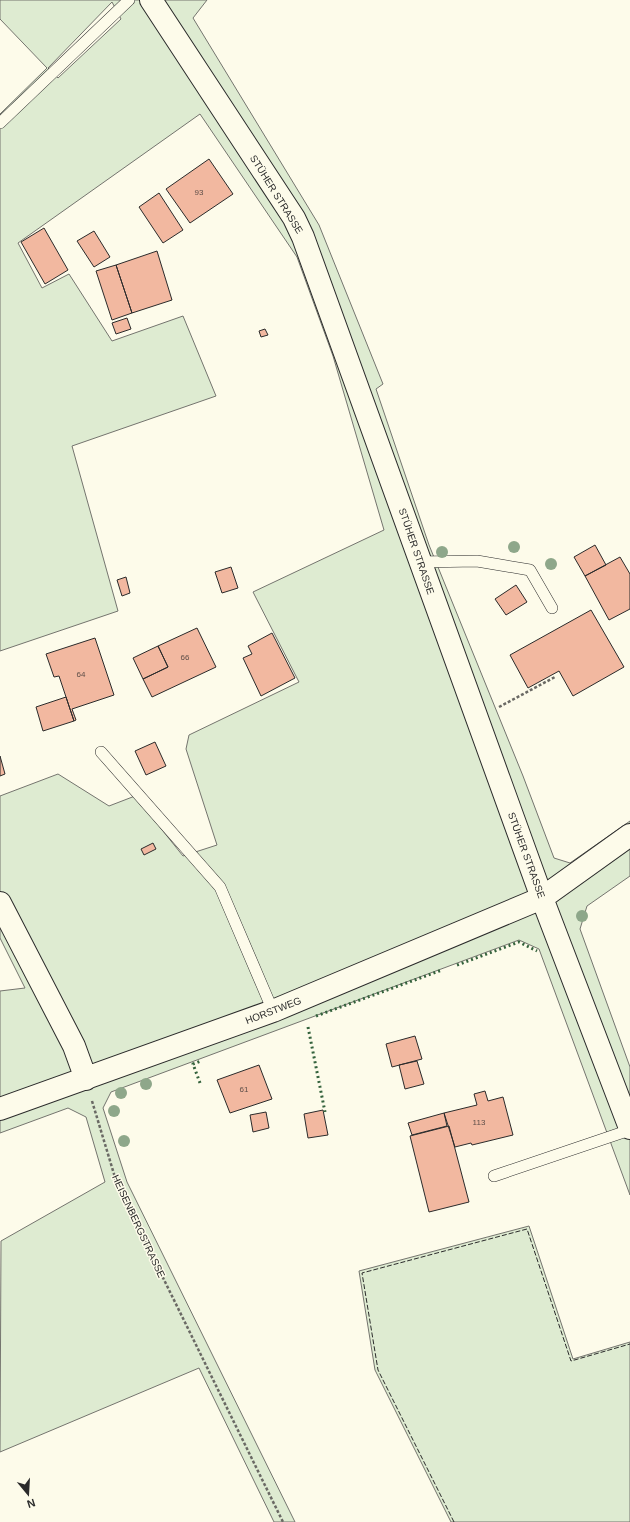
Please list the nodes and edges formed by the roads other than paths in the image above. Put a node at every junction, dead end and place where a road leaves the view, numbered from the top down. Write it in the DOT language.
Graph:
graph roads {
  1 [pos="129,0"];
  2 [pos="157,2"];
  3 [pos="0,123"];
  4 [pos="420,562"];
  5 [pos="552,608"];
  6 [pos="101,752"];
  7 [pos="630,835"];
  8 [pos="542,898"];
  9 [pos="0,902"];
  10 [pos="273,1011"];
  11 [pos="86,1079"];
  12 [pos="0,1109"];
  13 [pos="630,1129"];
  14 [pos="494,1176"];
  1 -- 3 [label="lane"];
  2 -- 4 [label="street, STÜHER STRASSE"];
  4 -- 5 [label="lane"];
  4 -- 8 [label="street, STÜHER STRASSE"];
  6 -- 10 [label="lane"];
  7 -- 8 [label="street, HORSTWEG"];
  8 -- 10 [label="street, HORSTWEG"];
  8 -- 13 [label="street, STÜHER STRASSE"];
  9 -- 11 [label="street"];
  10 -- 11 [label="street, HORSTWEG"];
  11 -- 12 [label="street, HORSTWEG"];
  13 -- 14 [label="lane"];
}
